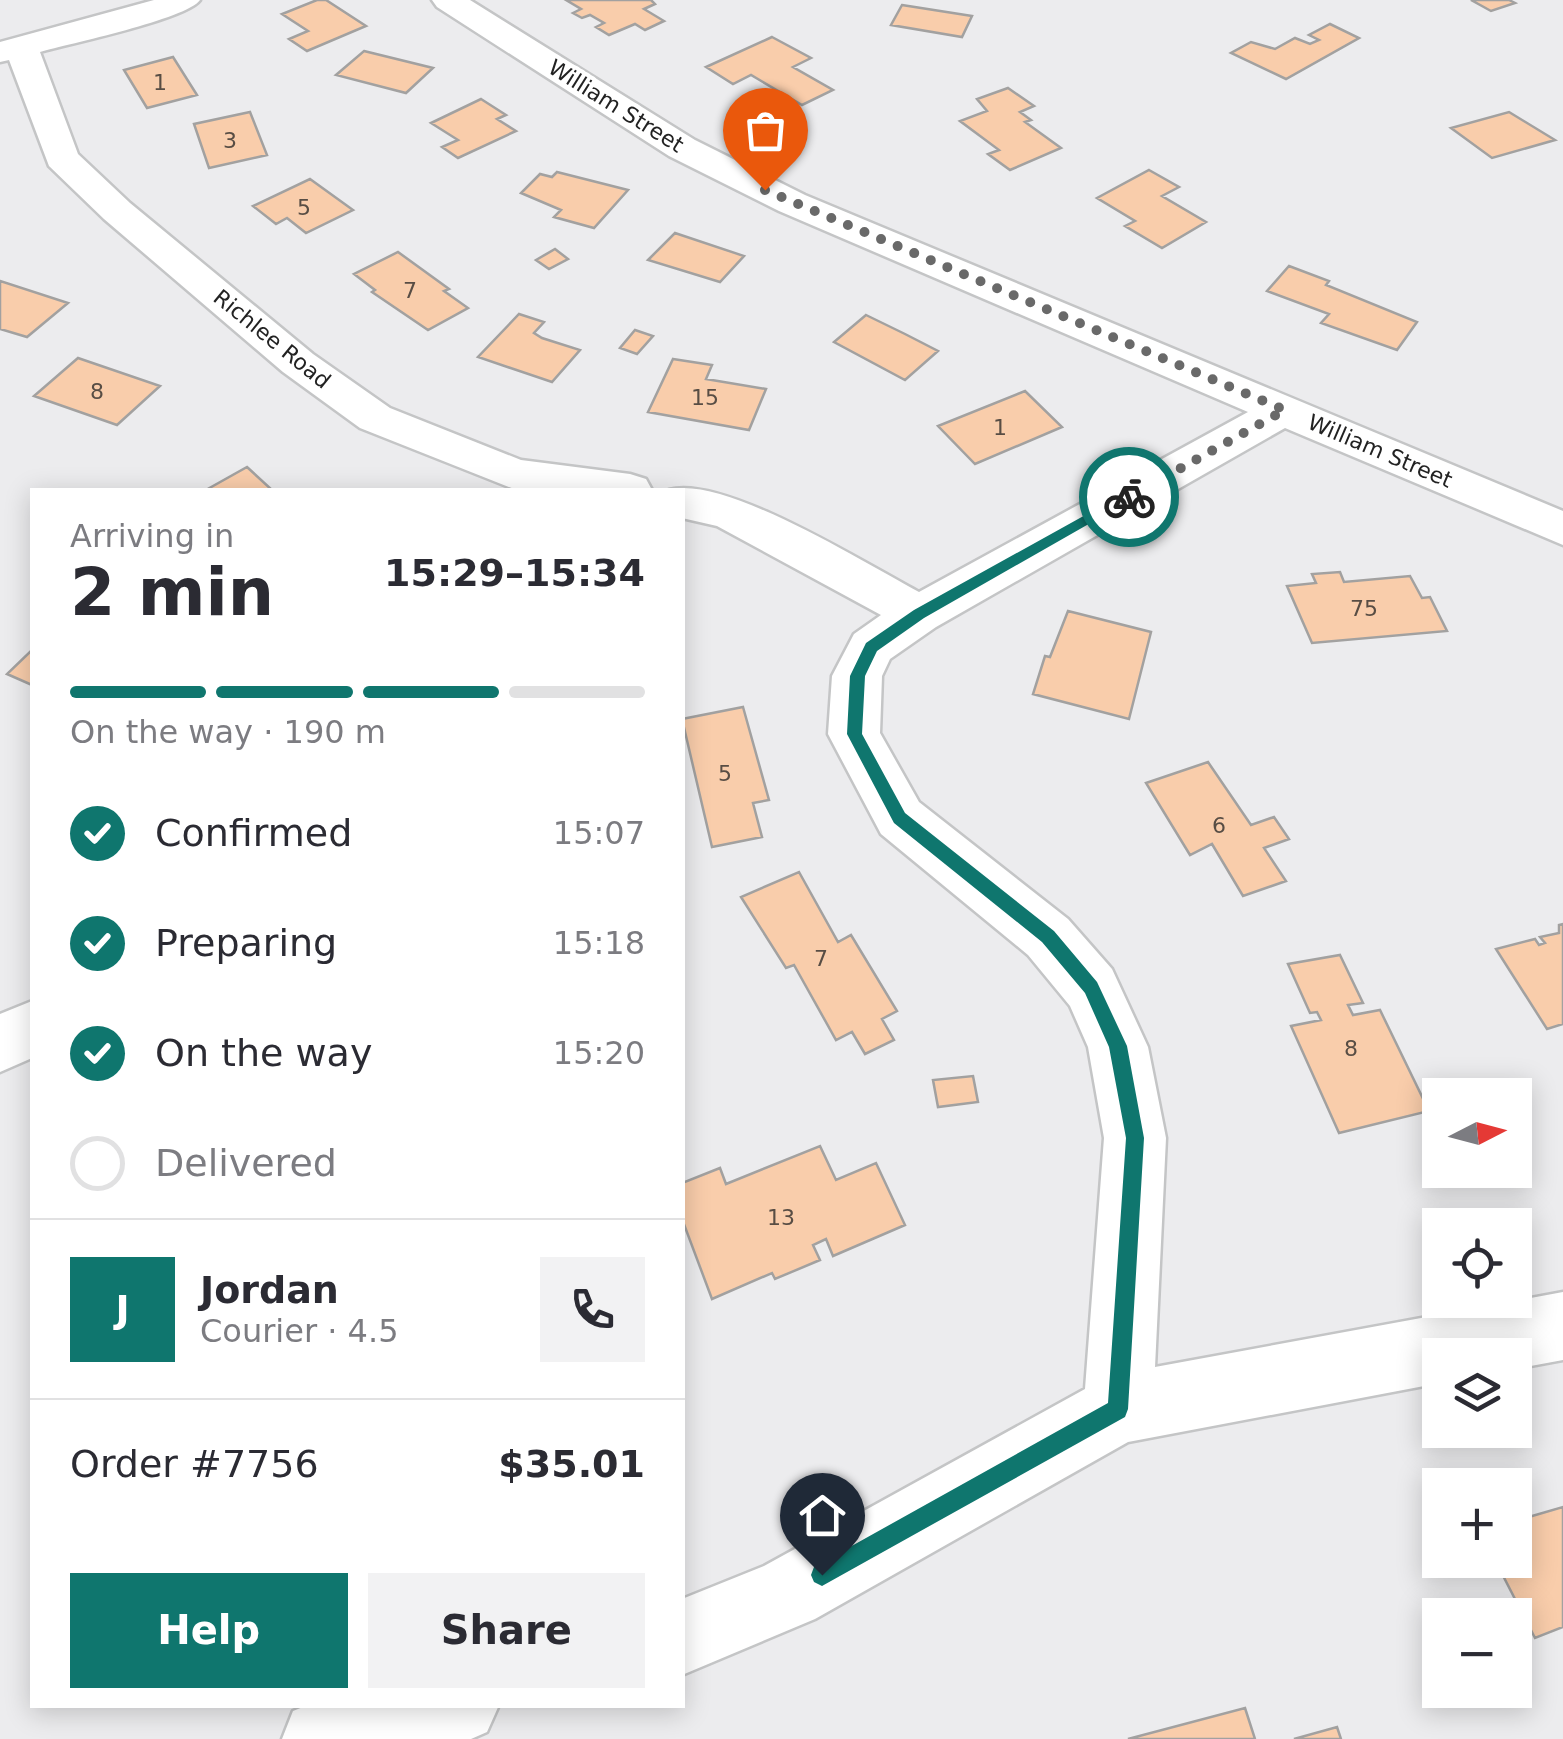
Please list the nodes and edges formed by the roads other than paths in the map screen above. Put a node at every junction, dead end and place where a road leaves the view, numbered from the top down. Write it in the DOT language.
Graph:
graph roads {
  1 [pos="184,0"];
  2 [pos="448,0"];
  3 [pos="11,49"];
  4 [pos="1285,410"];
  5 [pos="507,482"];
  6 [pos="599,488"];
  7 [pos="685,503"];
  8 [pos="1563,529"];
  9 [pos="919,614"];
  10 [pos="30,1029"];
  11 [pos="0,1044"];
  12 [pos="1563,1326"];
  13 [pos="1118,1409"];
  14 [pos="685,1636"];
  15 [pos="448,1708"];
  16 [pos="321,1739"];
  1 -- 3 [label="street"];
  2 -- 4 [label="street, William Street"];
  3 -- 5 [label="street, Richlee Road"];
  4 -- 8 [label="street, William Street"];
  4 -- 9 [label="street"];
  5 -- 6 [label="street, Richlee Road"];
  7 -- 9 [label="street"];
  9 -- 13 [label="street"];
  10 -- 11 [label="street"];
  12 -- 13 [label="street"];
  13 -- 14 [label="street"];
  15 -- 16 [label="street"];
}
